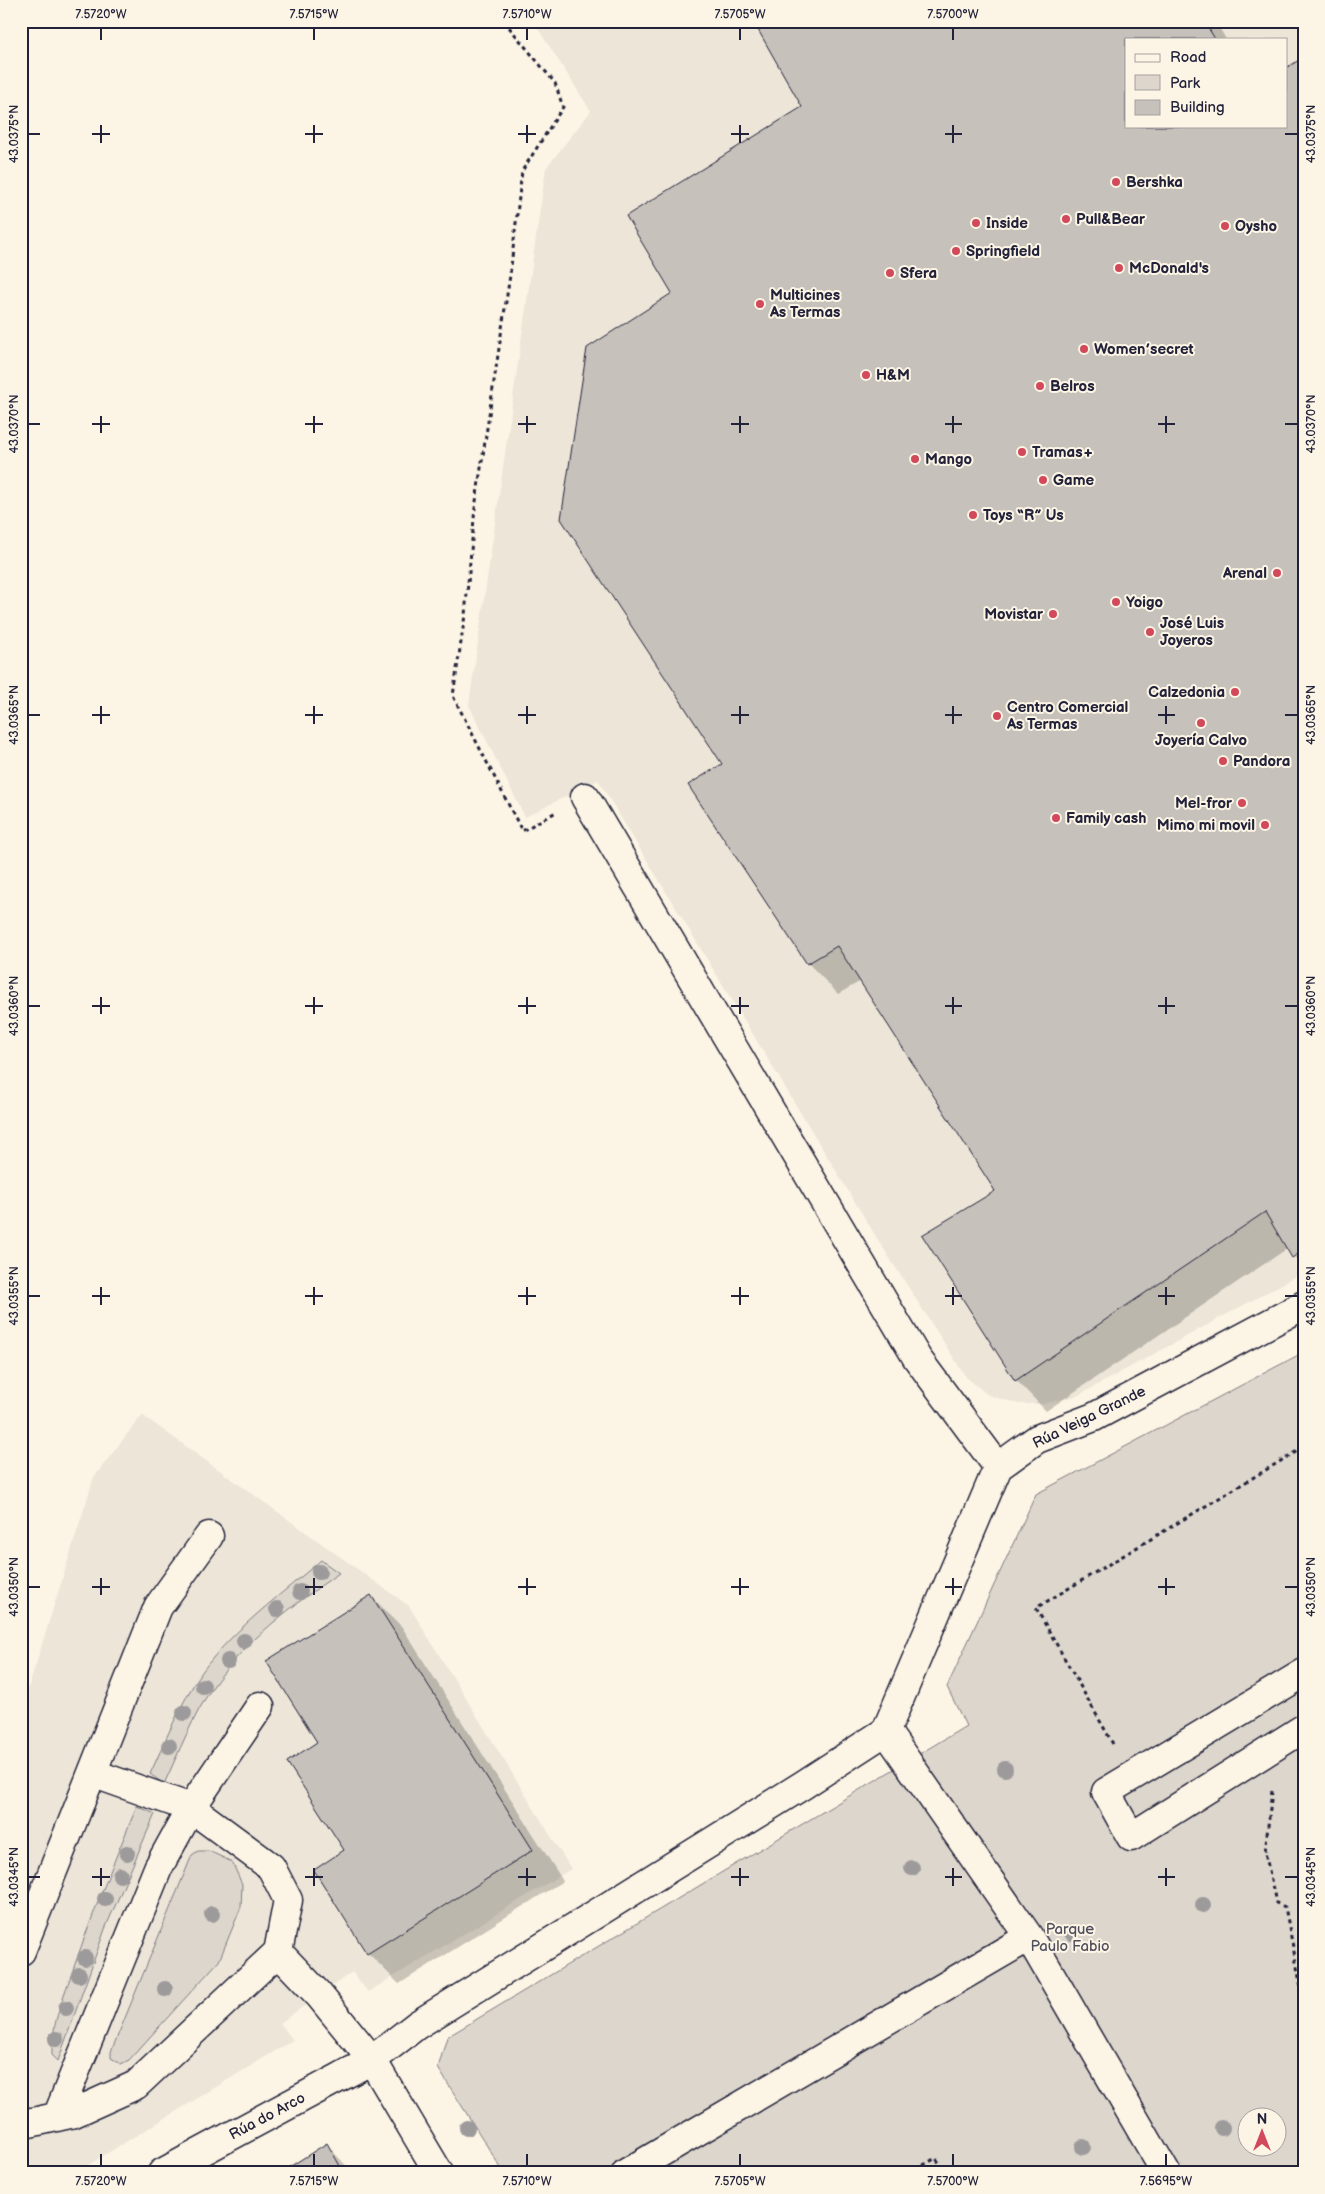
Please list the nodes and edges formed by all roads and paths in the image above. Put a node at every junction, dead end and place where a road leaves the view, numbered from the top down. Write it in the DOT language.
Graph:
graph roads {
  1 [pos="504,21"];
  2 [pos="585,797"];
  3 [pos="1304,1305"];
  4 [pos="1304,1447"];
  5 [pos="998,1467"];
  6 [pos="210,1536"];
  7 [pos="1304,1673"];
  8 [pos="260,1706"];
  9 [pos="1304,1728"];
  10 [pos="886,1731"];
  11 [pos="1113,1744"];
  12 [pos="92,1773"];
  13 [pos="1272,1791"];
  14 [pos="191,1808"];
  15 [pos="1029,1937"];
  16 [pos="21,1951"];
  17 [pos="278,1952"];
  18 [pos="1304,2002"];
  19 [pos="372,2060"];
  20 [pos="57,2117"];
  21 [pos="21,2120"];
  22 [pos="162,2173"];
  23 [pos="440,2173"];
  24 [pos="626,2173"];
  25 [pos="910,2173"];
  26 [pos="945,2173"];
  27 [pos="1166,2173"];
  1 -- 2 [label="path"];
  2 -- 5 [label="street"];
  3 -- 5 [label="street, Rúa Veiga Grande"];
  4 -- 11 [label="path"];
  5 -- 10 [label="street"];
  6 -- 12 [label="street"];
  7 -- 9 [label="street"];
  8 -- 14 [label="street"];
  10 -- 15 [label="street"];
  10 -- 19 [label="street, Rúa do Arco"];
  12 -- 14 [label="street"];
  12 -- 16 [label="street"];
  13 -- 18 [label="path"];
  14 -- 17 [label="street"];
  14 -- 20 [label="street"];
  15 -- 24 [label="street"];
  15 -- 27 [label="street"];
  17 -- 19 [label="street"];
  17 -- 20 [label="street"];
  19 -- 22 [label="street, Rúa do Arco"];
  19 -- 23 [label="street"];
  20 -- 21 [label="street"];
  25 -- 26 [label="path"];
}
